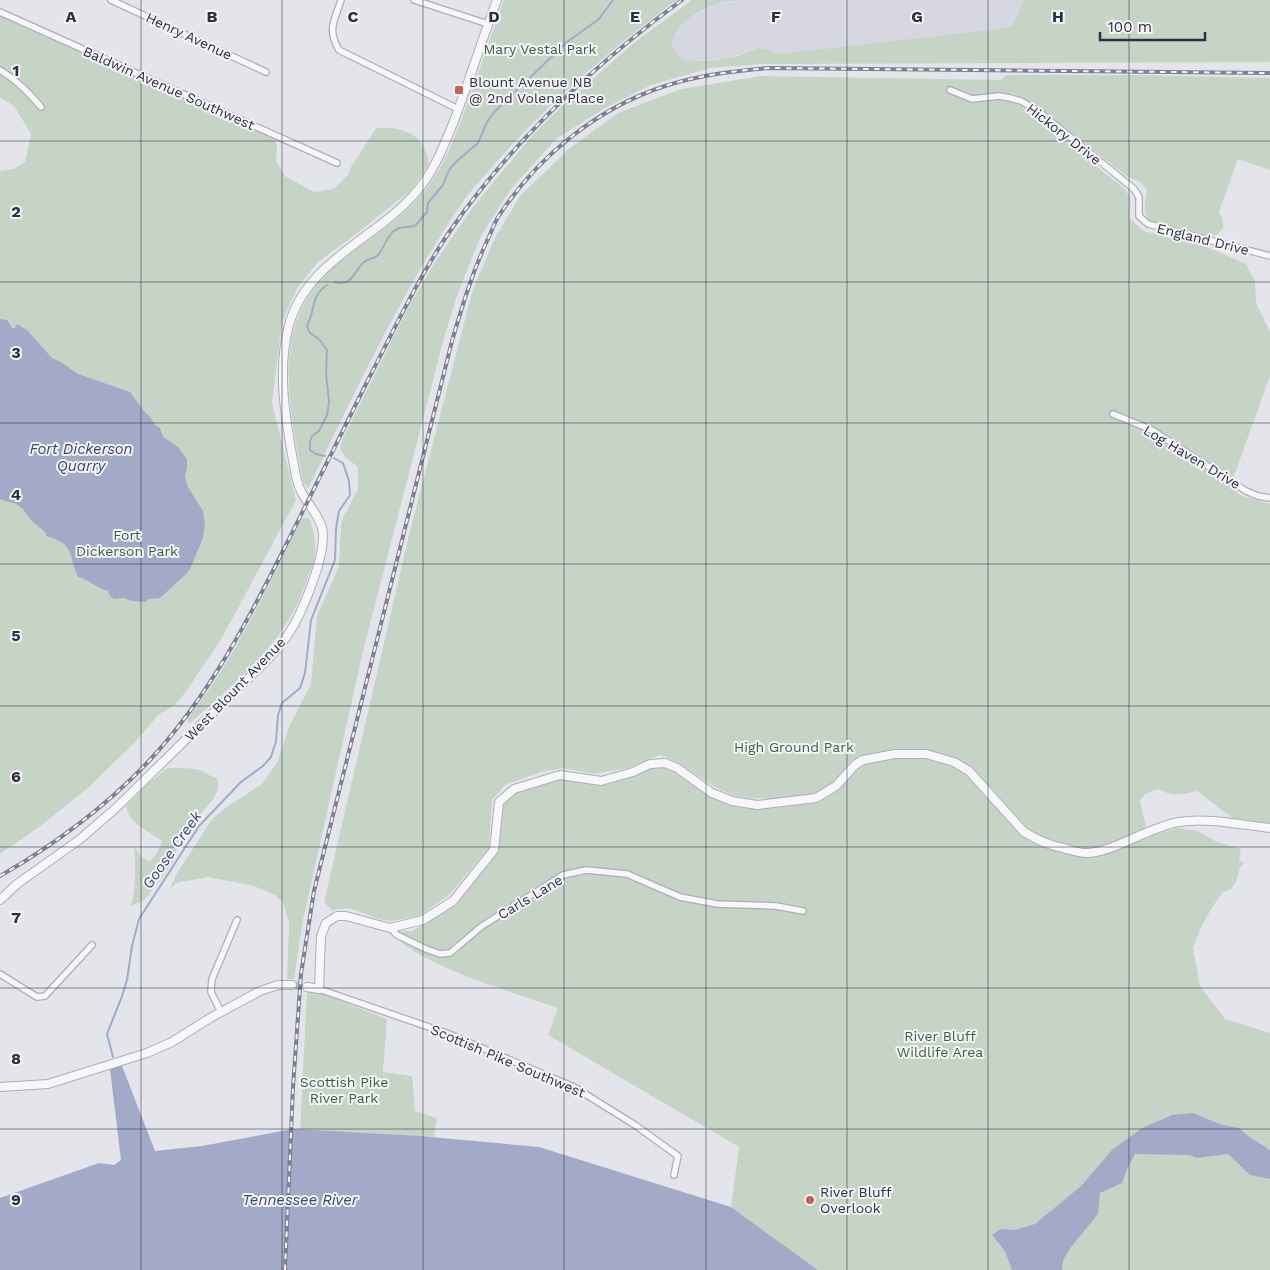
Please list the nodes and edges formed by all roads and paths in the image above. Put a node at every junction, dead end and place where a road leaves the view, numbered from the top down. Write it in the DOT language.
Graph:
graph roads {
  1 [pos="111,0"];
  2 [pos="341,0"];
  3 [pos="414,0"];
  4 [pos="497,0"];
  5 [pos="0,12"];
  6 [pos="488,24"];
  7 [pos="0,70"];
  8 [pos="266,72"];
  9 [pos="950,90"];
  10 [pos="41,107"];
  11 [pos="458,109"];
  12 [pos="337,163"];
  13 [pos="1139,216"];
  14 [pos="1270,256"];
  15 [pos="1113,414"];
  16 [pos="1270,498"];
  17 [pos="1270,828"];
  18 [pos="0,900"];
  19 [pos="803,911"];
  20 [pos="237,920"];
  21 [pos="390,928"];
  22 [pos="92,945"];
  23 [pos="0,974"];
  24 [pos="292,985"];
  25 [pos="307,986"];
  26 [pos="318,988"];
  27 [pos="221,1012"];
  28 [pos="0,1087"];
  29 [pos="674,1175"];
  1 -- 8 [label="street, Henry Avenue"];
  2 -- 11 [label="street"];
  3 -- 6 [label="street"];
  4 -- 6 [label="street, West Blount Avenue"];
  5 -- 12 [label="street, Baldwin Avenue Southwest"];
  6 -- 11 [label="street, West Blount Avenue"];
  7 -- 10 [label="street"];
  9 -- 13 [label="street, Hickory Drive"];
  11 -- 18 [label="street, West Blount Avenue"];
  13 -- 14 [label="street, England Drive"];
  15 -- 16 [label="street, Log Haven Drive"];
  17 -- 21 [label="street"];
  19 -- 21 [label="street, Carls Lane"];
  20 -- 27 [label="street"];
  21 -- 26 [label="street"];
  22 -- 23 [label="street"];
  24 -- 27 [label="street"];
  25 -- 26 [label="street, Scottish Pike Southwest"];
  26 -- 29 [label="street, Scottish Pike Southwest"];
  27 -- 28 [label="street"];
}
